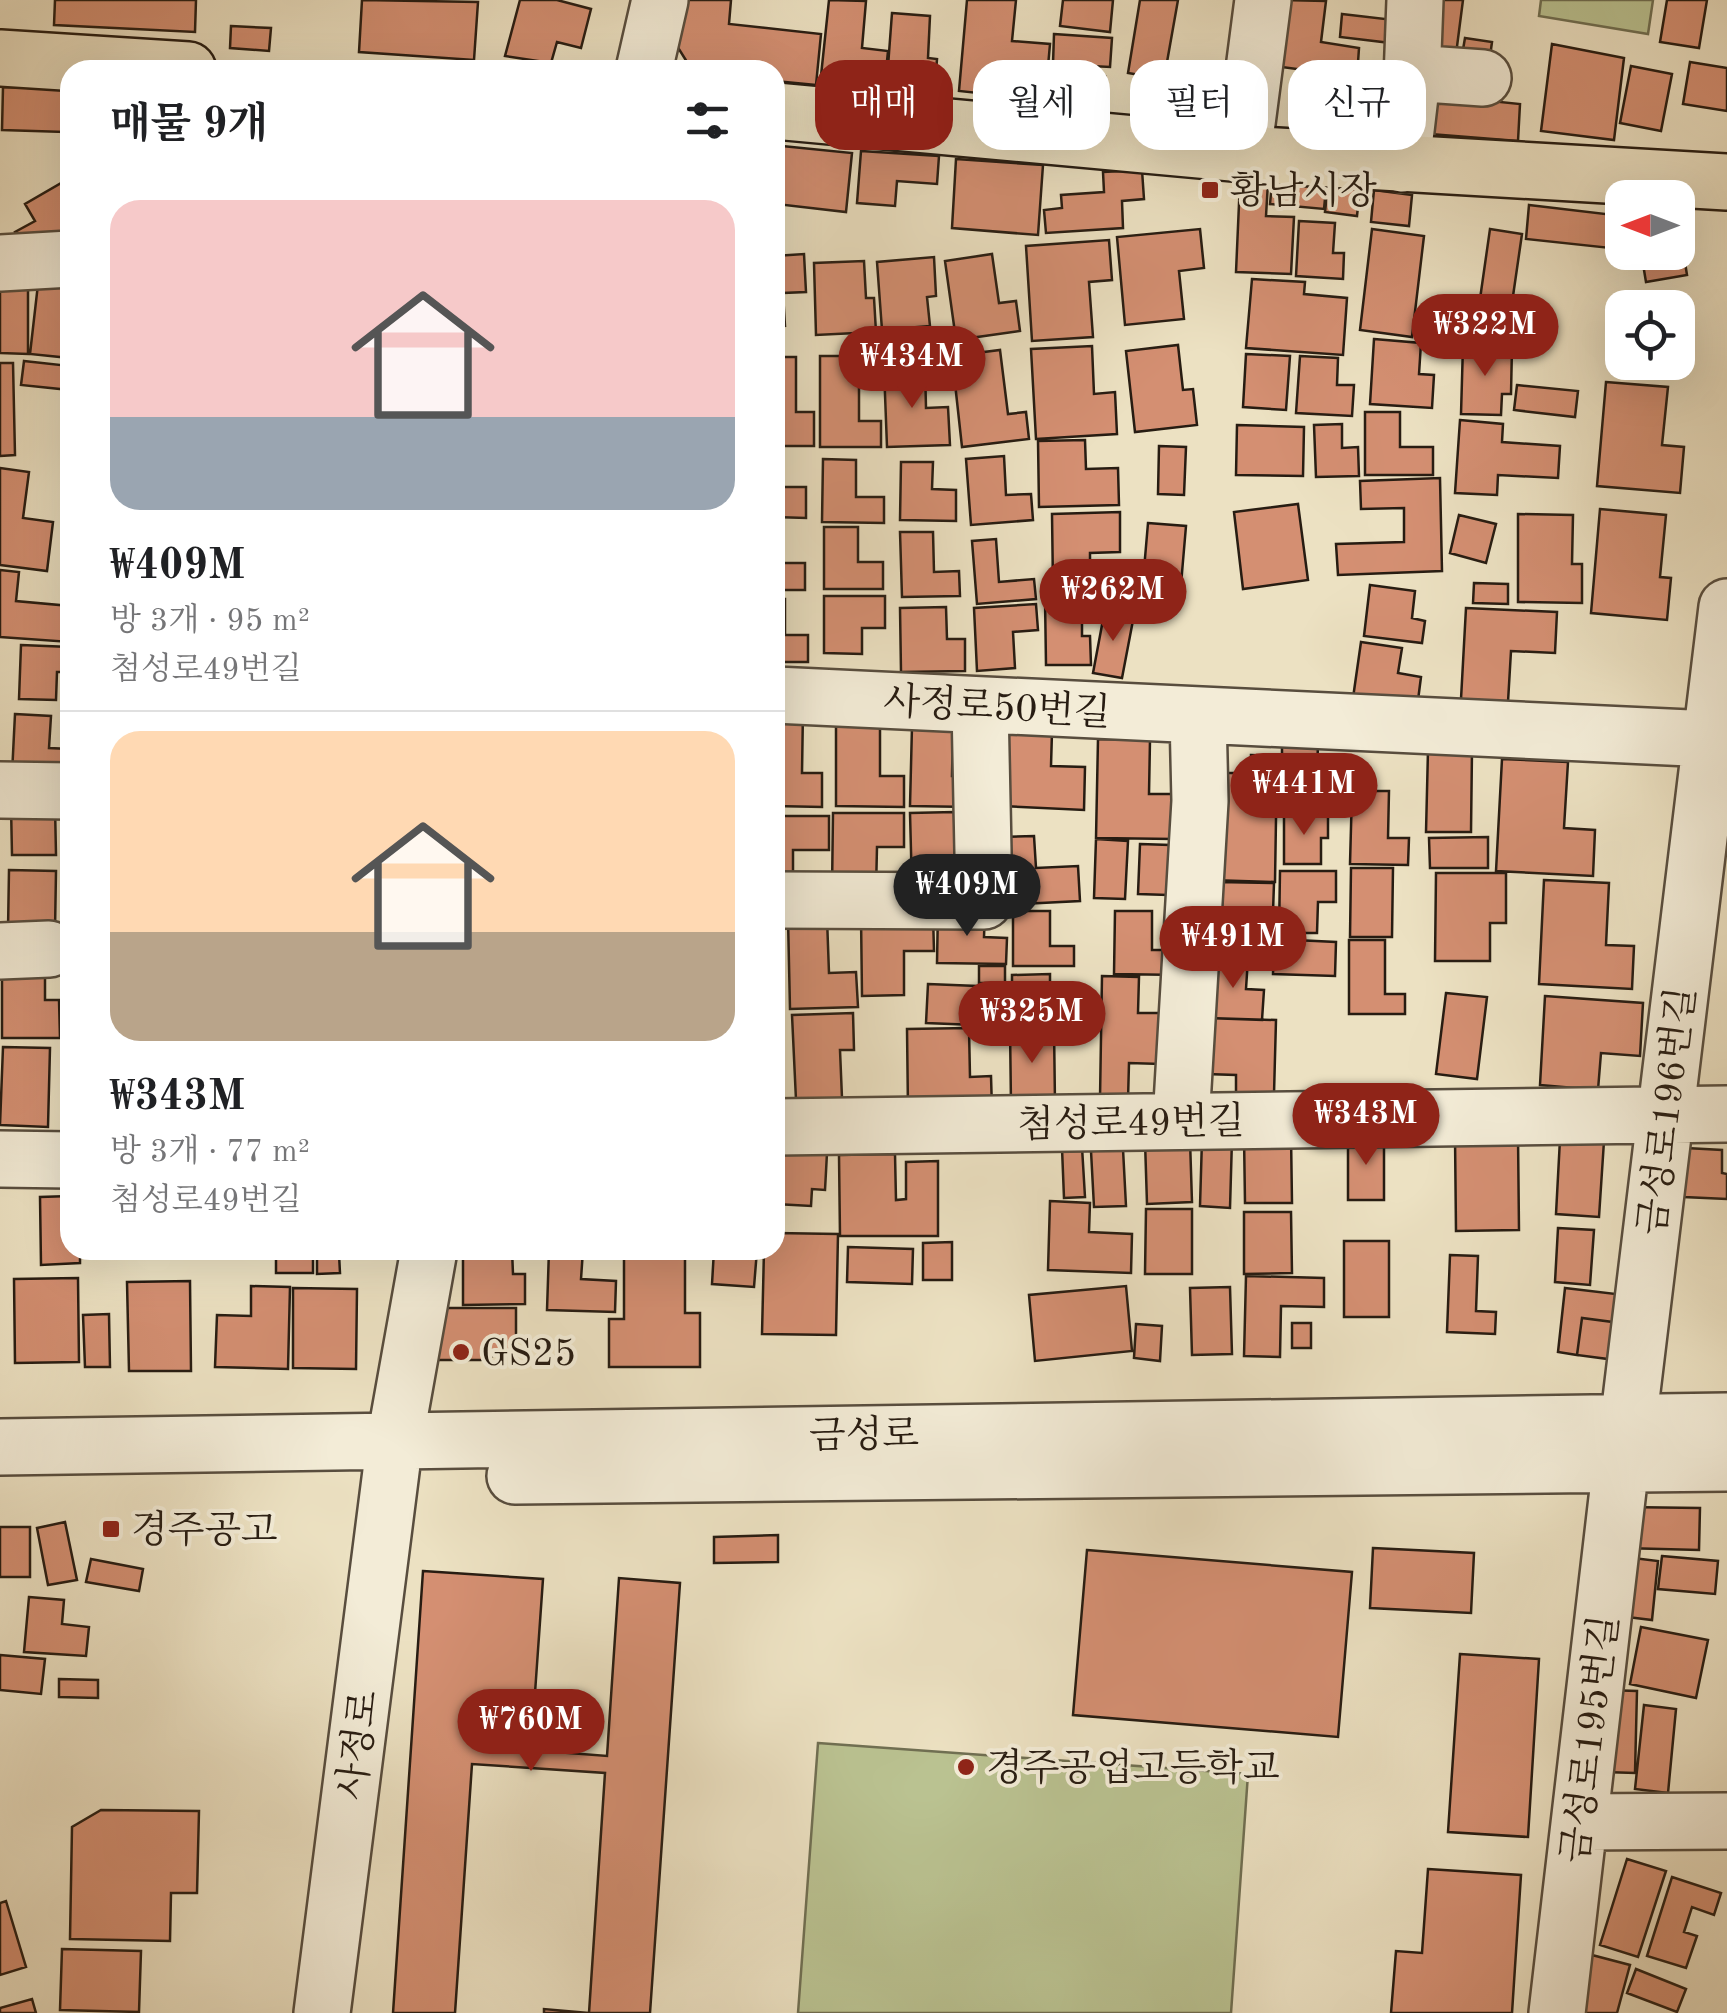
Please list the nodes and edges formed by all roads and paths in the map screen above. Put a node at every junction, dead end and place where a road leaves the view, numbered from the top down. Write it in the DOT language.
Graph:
graph roads {
  1 [pos="660,0"];
  2 [pos="1263,0"];
  3 [pos="1415,0"];
  4 [pos="0,58"];
  5 [pos="646,60"];
  6 [pos="1413,60"];
  7 [pos="60,62"];
  8 [pos="1426,75"];
  9 [pos="1483,78"];
  10 [pos="785,112"];
  11 [pos="1404,150"];
  12 [pos="1243,154"];
  13 [pos="1402,164"];
  14 [pos="1727,182"];
  15 [pos="60,260"];
  16 [pos="0,263"];
  17 [pos="1727,606"];
  18 [pos="785,695"];
  19 [pos="980,705"];
  20 [pos="1208,716"];
  21 [pos="1711,739"];
  22 [pos="0,790"];
  23 [pos="60,791"];
  24 [pos="1715,814"];
  25 [pos="785,900"];
  26 [pos="1727,1114"];
  27 [pos="1665,1115"];
  28 [pos="1181,1121"];
  29 [pos="785,1127"];
  30 [pos="0,1159"];
  31 [pos="60,1160"];
  32 [pos="427,1260"];
  33 [pos="1727,1421"];
  34 [pos="1624,1444"];
  35 [pos="0,1446"];
  36 [pos="393,1458"];
  37 [pos="1727,1463"];
  38 [pos="0,1480"];
  39 [pos="1580,1822"];
  40 [pos="1727,1822"];
  41 [pos="322,2013"];
  42 [pos="1557,2013"];
  1 -- 5 [label="street"];
  2 -- 12 [label="street"];
  3 -- 6 [label="street"];
  4 -- 7 [label="main road"];
  8 -- 9 [label="street"];
  10 -- 12 [label="main road"];
  11 -- 13 [label="street"];
  12 -- 13 [label="main road"];
  13 -- 14 [label="main road"];
  15 -- 16 [label="street"];
  17 -- 21 [label="street, 금성로196번길"];
  18 -- 19 [label="street, 사정로50번길"];
  19 -- 20 [label="street, 사정로50번길"];
  19 -- 25 [label="street"];
  20 -- 21 [label="street"];
  20 -- 28 [label="street"];
  21 -- 24 [label="street, 금성로196번길"];
  22 -- 23 [label="street"];
  24 -- 27 [label="street, 금성로196번길"];
  26 -- 27 [label="street, 첨성로49번길"];
  27 -- 28 [label="street, 첨성로49번길"];
  27 -- 34 [label="street, 금성로196번길"];
  28 -- 29 [label="street, 첨성로49번길"];
  30 -- 31 [label="street"];
  32 -- 36 [label="street, 사정로"];
  33 -- 34 [label="street, 금성로"];
  34 -- 36 [label="street, 금성로"];
  34 -- 37 [label="street, 금성로"];
  34 -- 39 [label="street, 금성로195번길"];
  35 -- 36 [label="street, 금성로"];
  36 -- 38 [label="street, 금성로"];
  36 -- 41 [label="street, 사정로"];
  39 -- 40 [label="street"];
  39 -- 42 [label="street, 금성로195번길"];
}
